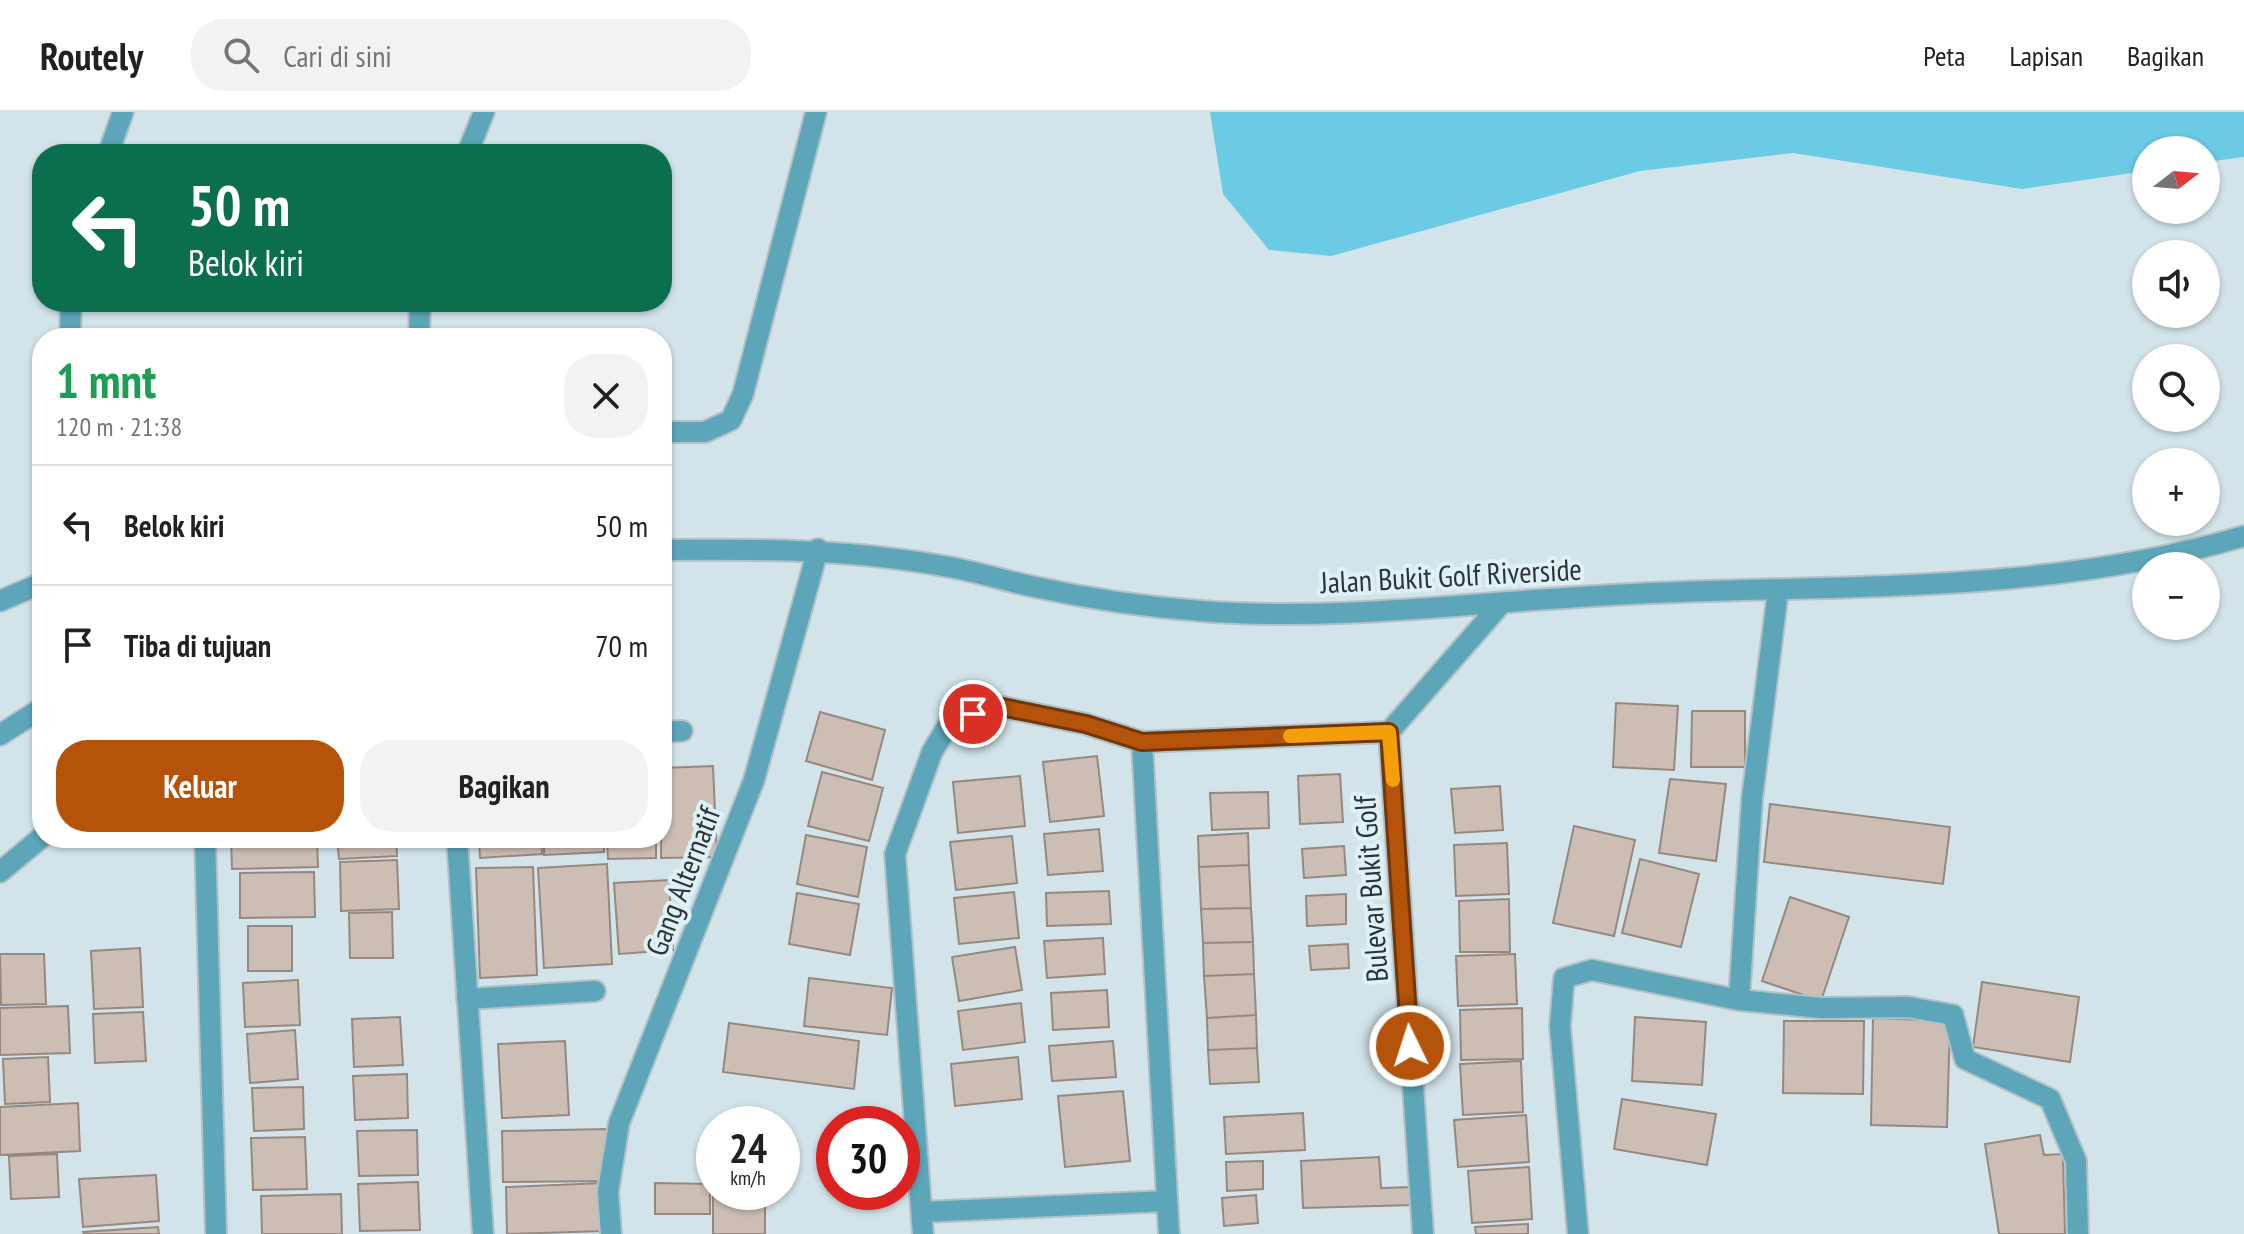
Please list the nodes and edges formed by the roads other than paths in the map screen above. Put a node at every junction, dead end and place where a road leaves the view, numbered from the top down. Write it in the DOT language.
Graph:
graph roads {
  1 [pos="123,112"];
  2 [pos="484,112"];
  3 [pos="816,112"];
  4 [pos="112,144"];
  5 [pos="471,144"];
  6 [pos="672,432"];
  7 [pos="2244,536"];
  8 [pos="818,549"];
  9 [pos="672,550"];
  10 [pos="32,587"];
  11 [pos="1778,591"];
  12 [pos="0,601"];
  13 [pos="1501,604"];
  14 [pos="32,714"];
  15 [pos="1389,732"];
  16 [pos="0,735"];
  17 [pos="1142,742"];
  18 [pos="32,845"];
  19 [pos="205,848"];
  20 [pos="458,848"];
  21 [pos="0,872"];
  22 [pos="595,991"];
  23 [pos="467,999"];
  24 [pos="1739,1000"];
  25 [pos="1167,1201"];
  26 [pos="922,1212"];
  27 [pos="216,1234"];
  28 [pos="483,1234"];
  29 [pos="611,1234"];
  30 [pos="923,1234"];
  31 [pos="1169,1234"];
  32 [pos="1423,1234"];
  33 [pos="1578,1234"];
  34 [pos="2078,1234"];
  1 -- 4 [label="street"];
  2 -- 5 [label="street"];
  3 -- 6 [label="street"];
  7 -- 11 [label="street, Jalan Bukit Golf Riverside"];
  8 -- 9 [label="street, Jalan Bukit Golf Riverside"];
  8 -- 13 [label="street, Jalan Bukit Golf Riverside"];
  8 -- 29 [label="street, Gang Alternatif"];
  10 -- 12 [label="street"];
  11 -- 13 [label="street, Jalan Bukit Golf Riverside"];
  11 -- 24 [label="street"];
  13 -- 15 [label="street"];
  14 -- 16 [label="street"];
  15 -- 17 [label="street"];
  15 -- 32 [label="street, Bulevar Bukit Golf"];
  17 -- 25 [label="street"];
  17 -- 26 [label="street"];
  18 -- 21 [label="street"];
  19 -- 27 [label="street"];
  20 -- 23 [label="street"];
  22 -- 23 [label="street"];
  23 -- 28 [label="street"];
  24 -- 33 [label="street"];
  24 -- 34 [label="street"];
  25 -- 26 [label="street"];
  25 -- 31 [label="street"];
  26 -- 30 [label="street"];
}
